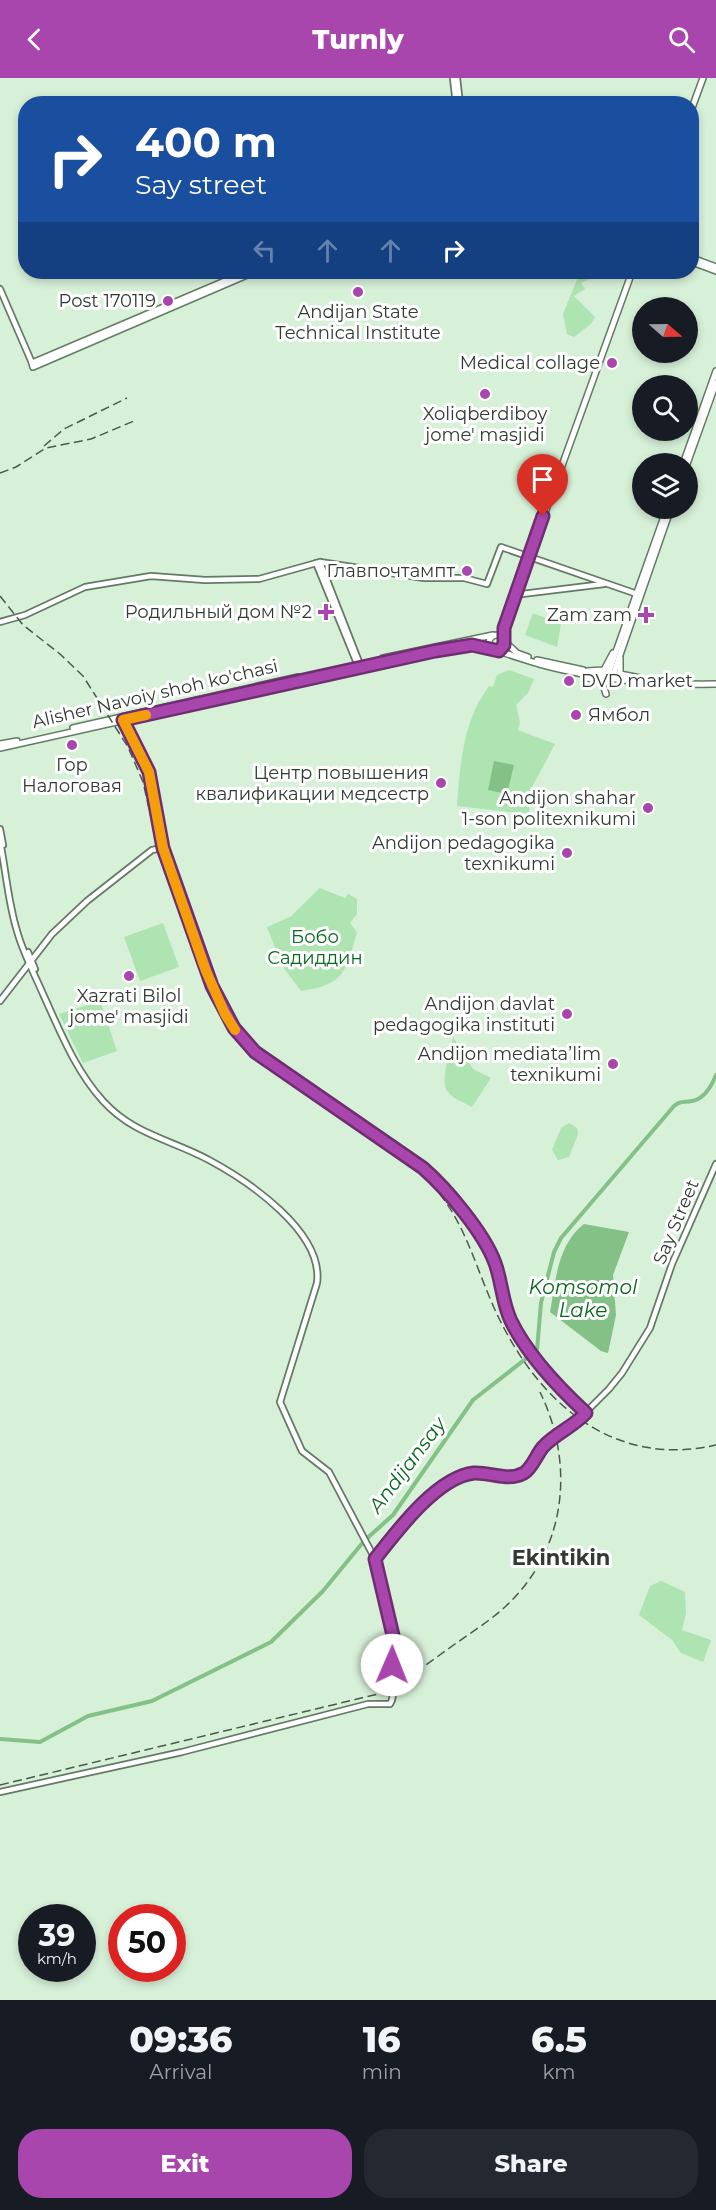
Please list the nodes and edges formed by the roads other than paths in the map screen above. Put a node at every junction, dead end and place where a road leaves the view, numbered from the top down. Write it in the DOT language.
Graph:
graph roads {
  1 [pos="455,78"];
  2 [pos="701,78"];
  3 [pos="457,96"];
  4 [pos="694,96"];
  5 [pos="699,263"];
  6 [pos="716,269"];
  7 [pos="230,279"];
  8 [pos="237,279"];
  9 [pos="627,279"];
  10 [pos="0,289"];
  11 [pos="3,303"];
  12 [pos="64,352"];
  13 [pos="33,365"];
  14 [pos="716,371"];
  15 [pos="716,383"];
  16 [pos="689,453"];
  17 [pos="689,453"];
  18 [pos="665,519"];
  19 [pos="665,519"];
  20 [pos="527,556"];
  21 [pos="318,562"];
  22 [pos="607,584"];
  23 [pos="514,593"];
  24 [pos="637,594"];
  25 [pos="635,606"];
  26 [pos="0,624"];
  27 [pos="494,635"];
  28 [pos="504,640"];
  29 [pos="618,646"];
  30 [pos="441,648"];
  31 [pos="495,651"];
  32 [pos="620,656"];
  33 [pos="360,665"];
  34 [pos="547,665"];
  35 [pos="587,671"];
  36 [pos="569,672"];
  37 [pos="610,677"];
  38 [pos="640,678"];
  39 [pos="716,683"];
  40 [pos="606,694"];
  41 [pos="166,709"];
  42 [pos="123,720"];
  43 [pos="0,746"];
  44 [pos="0,829"];
  45 [pos="0,842"];
  46 [pos="163,848"];
  47 [pos="3,850"];
  48 [pos="31,963"];
  49 [pos="0,1001"];
  50 [pos="716,1164"];
  51 [pos="586,1413"];
  52 [pos="375,1559"];
  53 [pos="0,1792"];
  1 -- 3 [label="main road"];
  2 -- 4 [label="main road"];
  5 -- 6 [label="main road"];
  7 -- 12 [label="main road"];
  8 -- 12 [label="main road"];
  9 -- 20 [label="main road"];
  10 -- 11 [label="main road"];
  11 -- 13 [label="main road"];
  12 -- 13 [label="main road"];
  14 -- 16 [label="main road"];
  15 -- 17 [label="main road"];
  18 -- 24 [label="main road"];
  19 -- 25 [label="main road"];
  20 -- 21 [label="main road"];
  20 -- 22 [label="main road"];
  20 -- 23 [label="main road"];
  21 -- 26 [label="main road"];
  21 -- 33 [label="main road"];
  22 -- 23 [label="main road"];
  22 -- 24 [label="main road"];
  23 -- 27 [label="main road"];
  23 -- 28 [label="main road"];
  24 -- 25 [label="main road"];
  25 -- 29 [label="main road"];
  25 -- 32 [label="main road"];
  27 -- 28 [label="main road"];
  27 -- 30 [label="main road, Alisher Navoiy shoh ko'chasi"];
  27 -- 31 [label="main road"];
  28 -- 31 [label="main road"];
  28 -- 34 [label="main road"];
  29 -- 35 [label="main road"];
  29 -- 37 [label="main road"];
  30 -- 31 [label="main road, Alisher Navoiy shoh ko'chasi"];
  30 -- 33 [label="main road, Alisher Navoiy shoh ko'chasi"];
  31 -- 34 [label="main road, Alisher Navoiy shoh ko'chasi"];
  32 -- 37 [label="main road"];
  32 -- 38 [label="main road"];
  33 -- 41 [label="main road, Alisher Navoiy shoh ko'chasi"];
  34 -- 35 [label="main road"];
  34 -- 36 [label="main road"];
  35 -- 37 [label="main road"];
  36 -- 37 [label="main road"];
  36 -- 40 [label="main road"];
  37 -- 38 [label="main road"];
  37 -- 39 [label="main road"];
  38 -- 39 [label="main road"];
  41 -- 42 [label="main road, Alisher Navoiy shoh ko'chasi"];
  41 -- 43 [label="main road, Alisher Navoiy shoh ko'chasi"];
  42 -- 43 [label="main road, Alisher Navoiy shoh ko'chasi"];
  42 -- 46 [label="main road"];
  44 -- 47 [label="main road"];
  45 -- 47 [label="main road"];
  46 -- 48 [label="main road"];
  46 -- 51 [label="main road"];
  47 -- 48 [label="main road"];
  48 -- 49 [label="main road"];
  48 -- 52 [label="main road"];
  50 -- 51 [label="main road, Say Street"];
  51 -- 52 [label="main road"];
  52 -- 53 [label="main road"];
}
